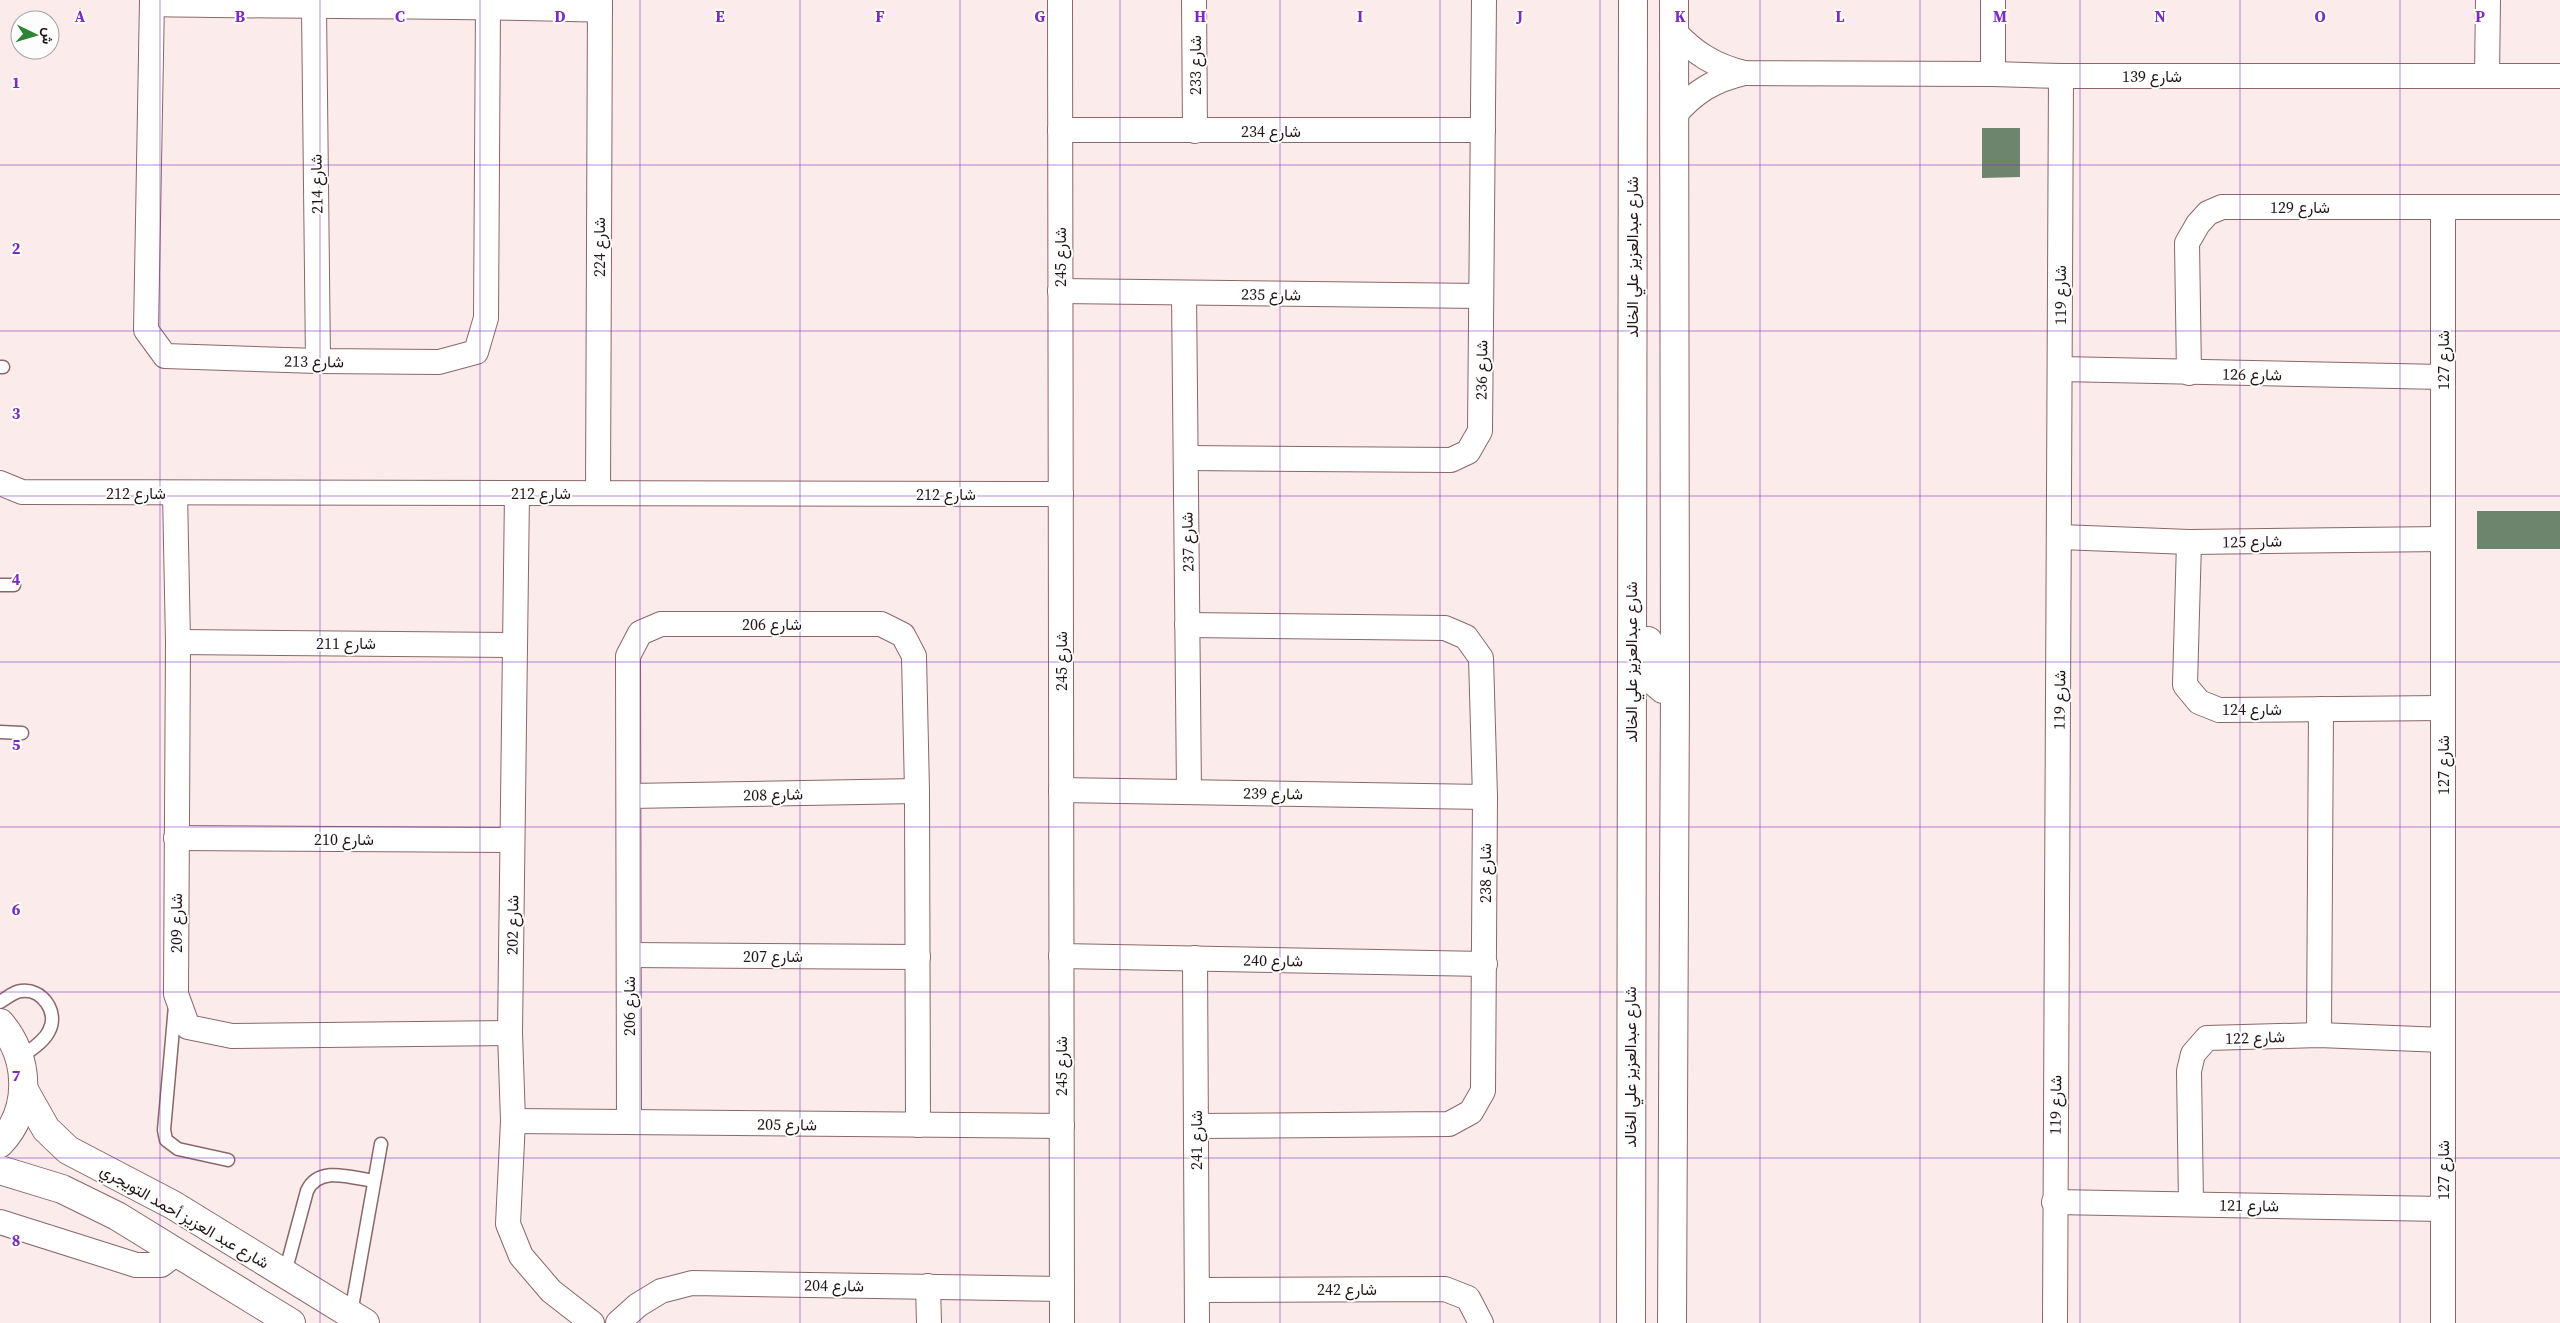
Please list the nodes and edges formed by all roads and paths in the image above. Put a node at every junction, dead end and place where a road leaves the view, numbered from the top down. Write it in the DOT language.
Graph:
graph roads {
  1 [pos="1060,0"];
  2 [pos="1194,0"];
  3 [pos="1484,0"];
  4 [pos="1633,0"];
  5 [pos="1674,0"];
  6 [pos="1993,0"];
  7 [pos="2488,0"];
  8 [pos="152,2"];
  9 [pos="600,5"];
  10 [pos="488,6"];
  11 [pos="314,8"];
  12 [pos="1674,31"];
  13 [pos="1744,73"];
  14 [pos="1993,74"];
  15 [pos="2061,76"];
  16 [pos="2486,76"];
  17 [pos="2560,76"];
  18 [pos="1674,116"];
  19 [pos="1060,130"];
  20 [pos="1483,130"];
  21 [pos="1195,131"];
  22 [pos="2443,207"];
  23 [pos="2560,207"];
  24 [pos="1060,291"];
  25 [pos="1184,293"];
  26 [pos="1481,296"];
  27 [pos="318,361"];
  28 [pos="2060,369"];
  29 [pos="2189,373"];
  30 [pos="2443,376"];
  31 [pos="1186,458"];
  32 [pos="0,483"];
  33 [pos="22,492"];
  34 [pos="175,493"];
  35 [pos="517,493"];
  36 [pos="598,494"];
  37 [pos="1060,494"];
  38 [pos="1631,495"];
  39 [pos="0,503"];
  40 [pos="2060,537"];
  41 [pos="2443,539"];
  42 [pos="2190,542"];
  43 [pos="0,585"];
  44 [pos="14,585"];
  45 [pos="1188,625"];
  46 [pos="178,642"];
  47 [pos="514,645"];
  48 [pos="1675,689"];
  49 [pos="2443,708"];
  50 [pos="2321,709"];
  51 [pos="0,732"];
  52 [pos="22,733"];
  53 [pos="1061,790"];
  54 [pos="917,791"];
  55 [pos="1189,792"];
  56 [pos="629,796"];
  57 [pos="1485,797"];
  58 [pos="176,838"];
  59 [pos="512,840"];
  60 [pos="629,955"];
  61 [pos="1061,956"];
  62 [pos="918,957"];
  63 [pos="1195,958"];
  64 [pos="1485,964"];
  65 [pos="176,994"];
  66 [pos="0,1002"];
  67 [pos="0,1023"];
  68 [pos="510,1033"];
  69 [pos="2319,1035"];
  70 [pos="2443,1040"];
  71 [pos="20,1058"];
  72 [pos="24,1090"];
  73 [pos="513,1121"];
  74 [pos="630,1122"];
  75 [pos="918,1125"];
  76 [pos="1062,1126"];
  77 [pos="1196,1126"];
  78 [pos="0,1143"];
  79 [pos="381,1144"];
  80 [pos="228,1160"];
  81 [pos="0,1170"];
  82 [pos="374,1181"];
  83 [pos="1630,1190"];
  84 [pos="2054,1202"];
  85 [pos="2191,1203"];
  86 [pos="2443,1209"];
  87 [pos="0,1222"];
  88 [pos="177,1253"];
  89 [pos="285,1273"];
  90 [pos="928,1286"];
  91 [pos="1062,1289"];
  92 [pos="1197,1290"];
  93 [pos="358,1318"];
  94 [pos="291,1323"];
  95 [pos="592,1323"];
  96 [pos="618,1323"];
  97 [pos="929,1323"];
  98 [pos="1062,1323"];
  99 [pos="1197,1323"];
  100 [pos="1481,1323"];
  101 [pos="1631,1323"];
  102 [pos="1658,1323"];
  103 [pos="1672,1323"];
  104 [pos="2055,1323"];
  105 [pos="2443,1323"];
  1 -- 19 [label="street, شارع 245"];
  2 -- 21 [label="street, شارع 233"];
  3 -- 20 [label="street, شارع 236"];
  4 -- 38 [label="street, شارع عبدالعزيز علي الخالد"];
  5 -- 12 [label="street"];
  6 -- 14 [label="street"];
  7 -- 16 [label="street"];
  8 -- 11 [label="street"];
  8 -- 27 [label="street, شارع 213"];
  9 -- 10 [label="street"];
  9 -- 36 [label="street, شارع 224"];
  10 -- 11 [label="street"];
  10 -- 27 [label="street, شارع 213"];
  11 -- 27 [label="street, شارع 214"];
  12 -- 13 [label="street, شارع 139"];
  12 -- 18 [label="street"];
  13 -- 14 [label="street, شارع 139"];
  13 -- 18 [label="street, شارع 139"];
  14 -- 15 [label="street, شارع 139"];
  15 -- 16 [label="street, شارع 139"];
  15 -- 28 [label="street, شارع 119"];
  16 -- 17 [label="street, شارع 139"];
  18 -- 48 [label="street"];
  19 -- 21 [label="street, شارع 234"];
  19 -- 24 [label="street, شارع 245"];
  20 -- 21 [label="street, شارع 234"];
  20 -- 26 [label="street, شارع 236"];
  22 -- 23 [label="street, شارع 129"];
  22 -- 29 [label="street, شارع 129"];
  22 -- 30 [label="street, شارع 127"];
  24 -- 25 [label="street, شارع 235"];
  24 -- 37 [label="street, شارع 245"];
  25 -- 26 [label="street, شارع 235"];
  25 -- 31 [label="street, شارع 237"];
  26 -- 31 [label="street, شارع 236"];
  28 -- 29 [label="street, شارع 126"];
  28 -- 40 [label="street, شارع 119"];
  29 -- 30 [label="street, شارع 126"];
  30 -- 41 [label="street, شارع 127"];
  31 -- 45 [label="street, شارع 237"];
  32 -- 33 [label="street, شارع 212"];
  33 -- 34 [label="street, شارع 212"];
  33 -- 39 [label="street, شارع 212"];
  34 -- 35 [label="street, شارع 212"];
  34 -- 46 [label="street, شارع 209"];
  35 -- 36 [label="street, شارع 212"];
  35 -- 47 [label="street, شارع 202"];
  36 -- 37 [label="street, شارع 212"];
  37 -- 53 [label="street, شارع 245"];
  38 -- 48 [label="street"];
  38 -- 83 [label="street, شارع عبدالعزيز علي الخالد"];
  40 -- 42 [label="street, شارع 125"];
  40 -- 84 [label="street, شارع 119"];
  41 -- 42 [label="street, شارع 125"];
  41 -- 49 [label="street, شارع 127"];
  42 -- 50 [label="street, شارع 124"];
  43 -- 44 [label="lane"];
  45 -- 55 [label="street, شارع 237"];
  45 -- 57 [label="street, شارع 238"];
  46 -- 47 [label="street, شارع 211"];
  46 -- 58 [label="street, شارع 209"];
  47 -- 59 [label="street, شارع 202"];
  48 -- 103 [label="street"];
  49 -- 50 [label="street, شارع 124"];
  49 -- 70 [label="street, شارع 127"];
  50 -- 69 [label="street"];
  51 -- 52 [label="lane"];
  53 -- 55 [label="street, شارع 239"];
  53 -- 61 [label="street, شارع 245"];
  54 -- 56 [label="street, شارع 208"];
  54 -- 56 [label="street, شارع 206"];
  54 -- 62 [label="street, شارع 206"];
  55 -- 57 [label="street, شارع 239"];
  56 -- 60 [label="street, شارع 206"];
  57 -- 64 [label="street, شارع 238"];
  58 -- 59 [label="street, شارع 210"];
  58 -- 65 [label="street, شارع 209"];
  59 -- 68 [label="street, شارع 202"];
  60 -- 62 [label="street, شارع 207"];
  60 -- 74 [label="street, شارع 206"];
  61 -- 63 [label="street, شارع 240"];
  61 -- 76 [label="street, شارع 245"];
  62 -- 75 [label="street, شارع 206"];
  63 -- 64 [label="street, شارع 240"];
  63 -- 77 [label="street, شارع 241"];
  64 -- 77 [label="street, شارع 238"];
  65 -- 68 [label="street, شارع 209"];
  65 -- 80 [label="lane"];
  66 -- 71 [label="lane"];
  67 -- 71 [label="street"];
  68 -- 73 [label="street, شارع 202"];
  69 -- 70 [label="street, شارع 122"];
  69 -- 85 [label="street, شارع 122"];
  70 -- 86 [label="street, شارع 127"];
  71 -- 72 [label="street"];
  72 -- 78 [label="street"];
  72 -- 89 [label="street, شارع عبد العزيز أحمد التويجري"];
  73 -- 74 [label="street, شارع 205"];
  73 -- 95 [label="street, شارع 202"];
  74 -- 75 [label="street, شارع 205"];
  75 -- 76 [label="street, شارع 205"];
  76 -- 91 [label="street, شارع 245"];
  77 -- 92 [label="street, شارع 241"];
  79 -- 82 [label="lane"];
  81 -- 88 [label="street, شارع عبد العزيز أحمد التويجري"];
  82 -- 89 [label="lane"];
  82 -- 93 [label="lane"];
  83 -- 101 [label="street, شارع عبدالعزيز علي الخالد"];
  83 -- 102 [label="street"];
  84 -- 85 [label="street, شارع 121"];
  84 -- 104 [label="street, شارع 119"];
  85 -- 86 [label="street, شارع 121"];
  86 -- 105 [label="street, شارع 127"];
  87 -- 88 [label="street"];
  88 -- 94 [label="street, شارع عبد العزيز أحمد التويجري"];
  89 -- 93 [label="street, شارع عبد العزيز أحمد التويجري"];
  90 -- 91 [label="street, شارع 204"];
  90 -- 96 [label="street, شارع 204"];
  90 -- 97 [label="street"];
  91 -- 98 [label="street, شارع 245"];
  92 -- 99 [label="street, شارع 241"];
  92 -- 100 [label="street, شارع 242"];
}
